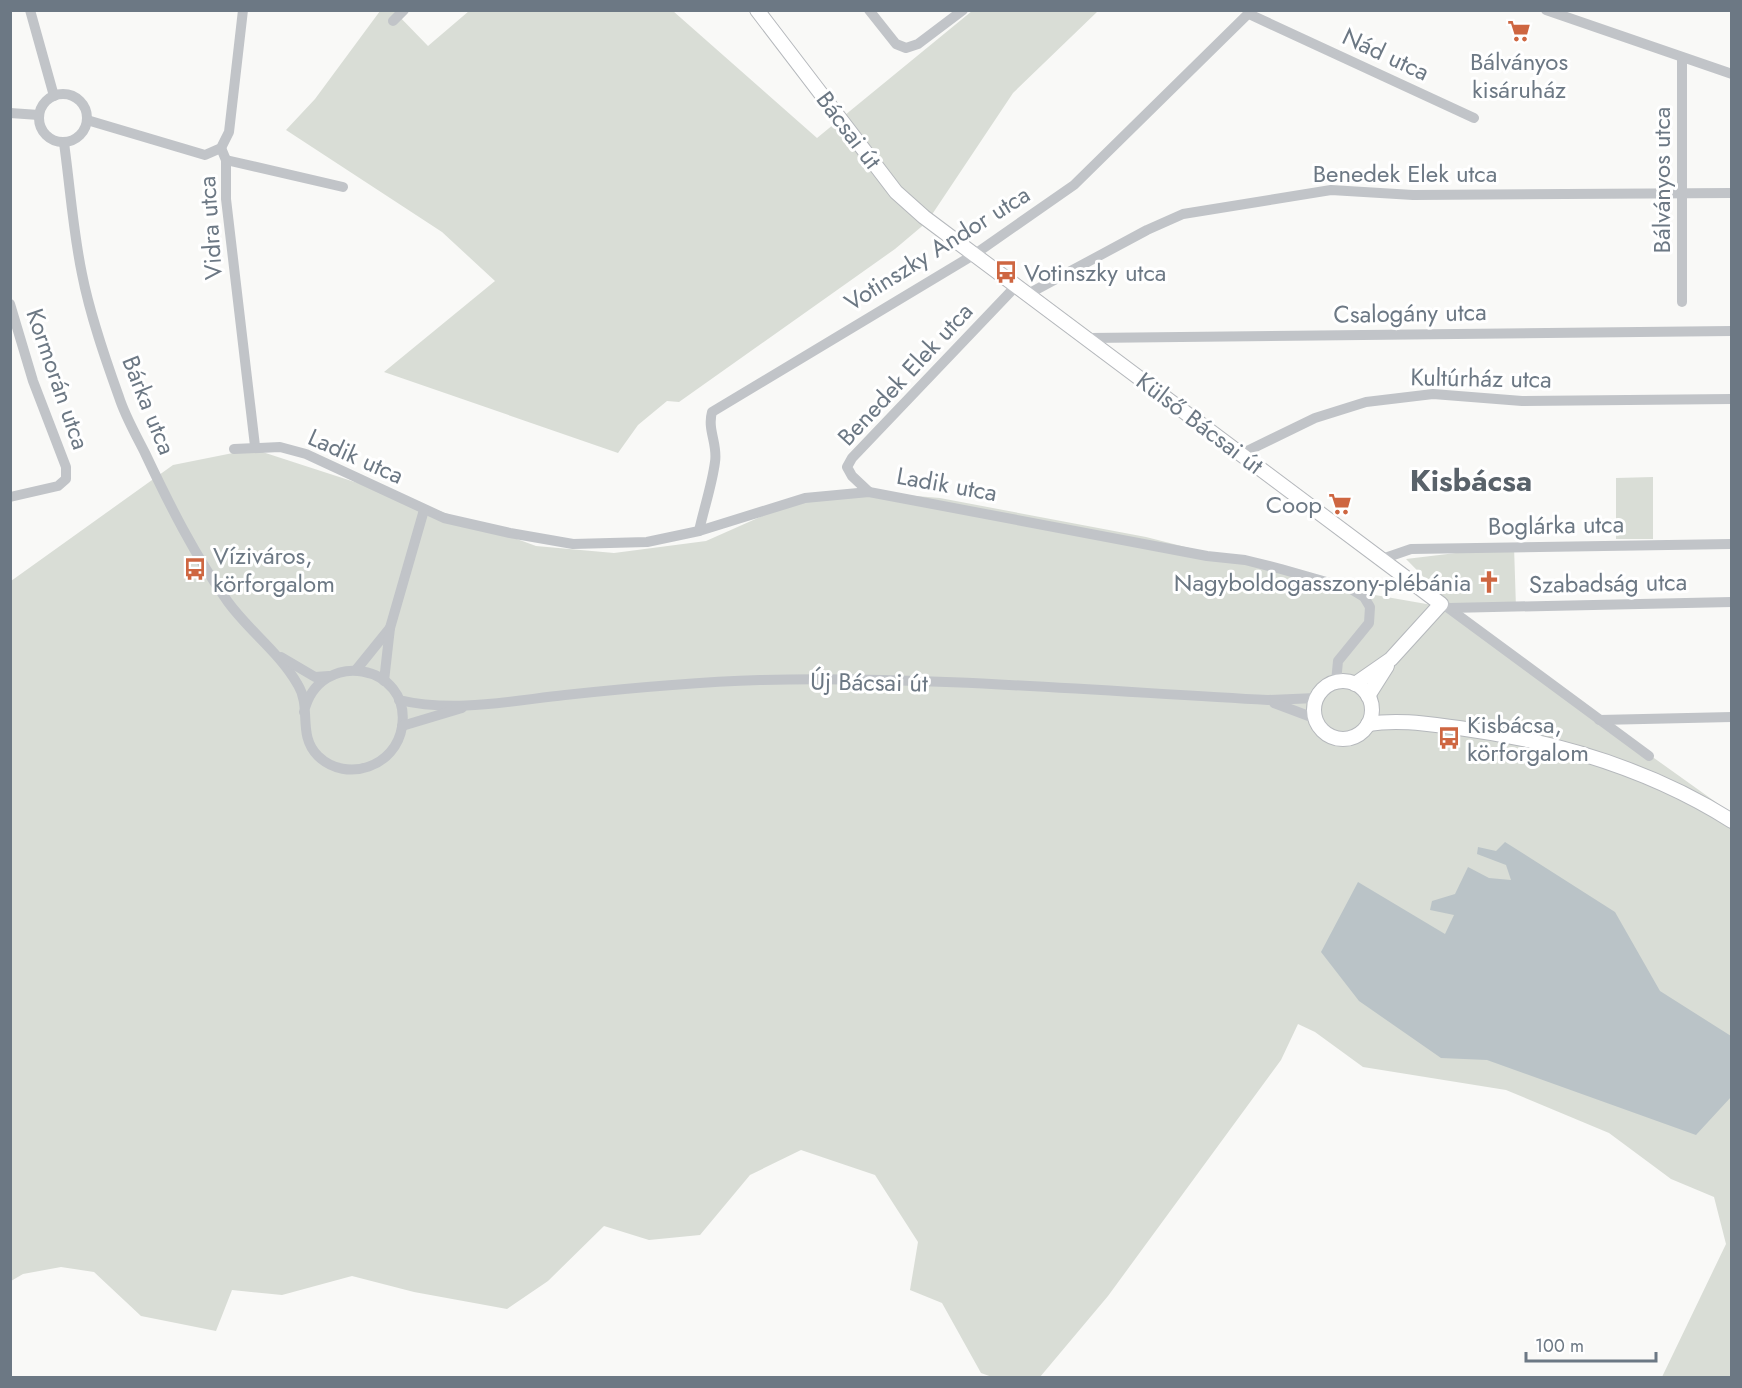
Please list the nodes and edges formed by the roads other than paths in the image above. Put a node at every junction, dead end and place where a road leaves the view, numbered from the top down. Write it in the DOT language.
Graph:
graph roads {
  1 [pos="30,10"];
  2 [pos="243,10"];
  3 [pos="404,10"];
  4 [pos="757,10"];
  5 [pos="869,10"];
  6 [pos="963,10"];
  7 [pos="1546,10"];
  8 [pos="1250,12"];
  9 [pos="393,21"];
  10 [pos="1682,58"];
  11 [pos="1731,74"];
  12 [pos="54,96"];
  13 [pos="10,113"];
  14 [pos="39,115"];
  15 [pos="1474,118"];
  16 [pos="87,120"];
  17 [pos="64,143"];
  18 [pos="220,148"];
  19 [pos="226,160"];
  20 [pos="343,187"];
  21 [pos="1681,192"];
  22 [pos="1731,193"];
  23 [pos="952,239"];
  24 [pos="975,254"];
  25 [pos="1023,290"];
  26 [pos="1682,302"];
  27 [pos="10,304"];
  28 [pos="1731,331"];
  29 [pos="1089,338"];
  30 [pos="1731,399"];
  31 [pos="255,446"];
  32 [pos="234,448"];
  33 [pos="1241,454"];
  34 [pos="869,492"];
  35 [pos="10,497"];
  36 [pos="424,510"];
  37 [pos="699,531"];
  38 [pos="1731,544"];
  39 [pos="1382,559"];
  40 [pos="1731,602"];
  41 [pos="1445,606"];
  42 [pos="390,628"];
  43 [pos="273,652"];
  44 [pos="1391,659"];
  45 [pos="356,670"];
  46 [pos="330,676"];
  47 [pos="384,681"];
  48 [pos="1336,682"];
  49 [pos="1355,684"];
  50 [pos="1316,698"];
  51 [pos="399,700"];
  52 [pos="1268,700"];
  53 [pos="1370,700"];
  54 [pos="470,706"];
  55 [pos="304,712"];
  56 [pos="1731,717"];
  57 [pos="1314,718"];
  58 [pos="1599,720"];
  59 [pos="1411,721"];
  60 [pos="1368,724"];
  61 [pos="402,726"];
  62 [pos="1649,756"];
  63 [pos="1731,821"];
  1 -- 12 [label="street"];
  2 -- 18 [label="street, Vidra utca"];
  3 -- 9 [label="street"];
  4 -- 23 [label="main road, Bácsai út"];
  5 -- 6 [label="street"];
  7 -- 10 [label="street"];
  8 -- 15 [label="street, Nád utca"];
  8 -- 24 [label="street, Votinszky Andor utca"];
  10 -- 11 [label="street"];
  10 -- 21 [label="street, Bálványos utca"];
  12 -- 14 [label="street"];
  12 -- 16 [label="street"];
  13 -- 14 [label="street"];
  14 -- 17 [label="street"];
  16 -- 17 [label="street"];
  16 -- 18 [label="street"];
  17 -- 43 [label="street, Bárka utca"];
  18 -- 19 [label="street, Vidra utca"];
  19 -- 20 [label="street"];
  19 -- 31 [label="street, Vidra utca"];
  21 -- 22 [label="street, Benedek Elek utca"];
  21 -- 25 [label="street, Benedek Elek utca"];
  21 -- 26 [label="street, Bálványos utca"];
  23 -- 24 [label="main road, Külső Bácsai út"];
  24 -- 25 [label="main road, Külső Bácsai út"];
  24 -- 37 [label="street, Votinszky Andor utca"];
  25 -- 29 [label="main road, Külső Bácsai út"];
  25 -- 34 [label="street, Benedek Elek utca"];
  27 -- 35 [label="street, Kormorán utca"];
  28 -- 29 [label="street, Csalogány utca"];
  29 -- 33 [label="main road, Külső Bácsai út"];
  30 -- 33 [label="street, Kultúrház utca"];
  31 -- 32 [label="street, Ladik utca"];
  31 -- 36 [label="street, Ladik utca"];
  33 -- 39 [label="main road, Külső Bácsai út"];
  34 -- 37 [label="street, Ladik utca"];
  34 -- 48 [label="street, Ladik utca"];
  36 -- 37 [label="street, Ladik utca"];
  36 -- 42 [label="street, Ladik utca"];
  38 -- 39 [label="street, Boglárka utca"];
  39 -- 41 [label="main road, Külső Bácsai út"];
  40 -- 41 [label="street, Szabadság utca"];
  41 -- 44 [label="main road"];
  41 -- 58 [label="street, Külső Bácsai út"];
  42 -- 45 [label="street, Ladik utca"];
  42 -- 47 [label="street, Ladik utca"];
  43 -- 46 [label="street"];
  43 -- 55 [label="street"];
  44 -- 49 [label="main road"];
  44 -- 53 [label="main road"];
  45 -- 46 [label="street"];
  45 -- 47 [label="street"];
  46 -- 55 [label="street"];
  47 -- 51 [label="street"];
  48 -- 49 [label="main road"];
  48 -- 50 [label="main road"];
  49 -- 53 [label="main road, Új Bácsai út"];
  50 -- 52 [label="street, Új Bácsai út"];
  50 -- 57 [label="main road"];
  51 -- 54 [label="street, Új Bácsai út"];
  51 -- 61 [label="street"];
  52 -- 54 [label="street, Új Bácsai út"];
  52 -- 57 [label="street, Új Bácsai út"];
  53 -- 59 [label="main road, Új Bácsai út"];
  53 -- 60 [label="main road"];
  54 -- 61 [label="street, Új Bácsai út"];
  55 -- 61 [label="street"];
  56 -- 58 [label="street"];
  57 -- 60 [label="main road, Új Bácsai út"];
  58 -- 62 [label="street, Külső Bácsai út"];
  59 -- 60 [label="main road, Új Bácsai út"];
  59 -- 63 [label="main road, Új Bácsai út"];
}
